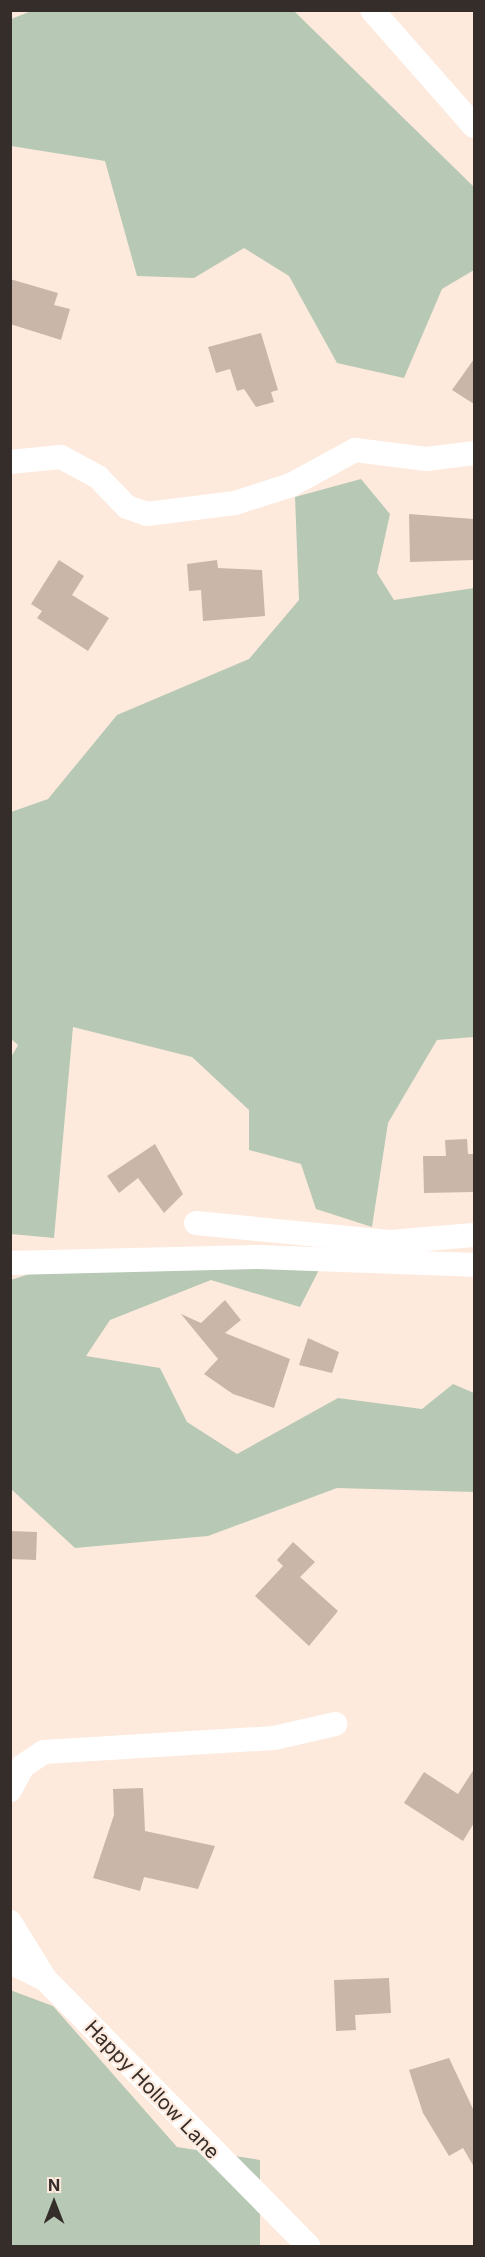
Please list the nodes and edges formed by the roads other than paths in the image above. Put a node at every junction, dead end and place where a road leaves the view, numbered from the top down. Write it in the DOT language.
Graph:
graph roads {
  1 [pos="372,10"];
  2 [pos="474,126"];
  3 [pos="474,453"];
  4 [pos="10,462"];
  5 [pos="196,1222"];
  6 [pos="474,1235"];
  7 [pos="10,1263"];
  8 [pos="474,1265"];
  9 [pos="335,1724"];
  10 [pos="10,1790"];
  11 [pos="10,1922"];
  12 [pos="10,1962"];
  13 [pos="45,1979"];
  14 [pos="308,2247"];
  1 -- 2 [label="street"];
  3 -- 4 [label="street"];
  5 -- 6 [label="street"];
  7 -- 8 [label="street"];
  9 -- 10 [label="street"];
  11 -- 13 [label="street, Happy Hollow Lane"];
  12 -- 13 [label="street"];
  13 -- 14 [label="street, Happy Hollow Lane"];
}
